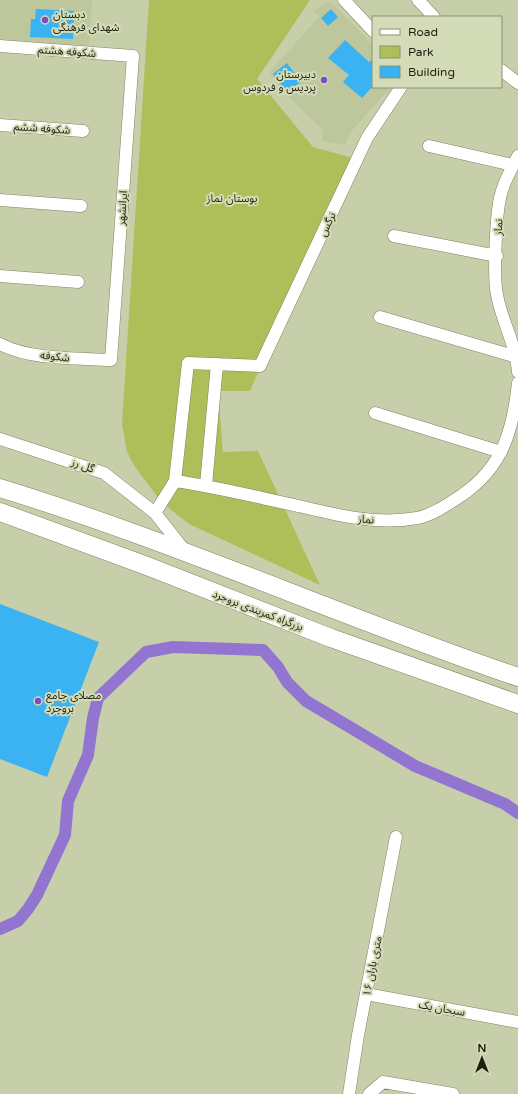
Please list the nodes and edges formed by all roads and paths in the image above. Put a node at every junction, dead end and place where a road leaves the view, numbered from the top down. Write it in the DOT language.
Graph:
graph roads {
  1 [pos="344,0"];
  2 [pos="418,0"];
  3 [pos="433,16"];
  4 [pos="372,29"];
  5 [pos="0,46"];
  6 [pos="133,56"];
  7 [pos="502,71"];
  8 [pos="518,83"];
  9 [pos="400,88"];
  10 [pos="0,125"];
  11 [pos="83,131"];
  12 [pos="429,146"];
  13 [pos="516,160"];
  14 [pos="0,200"];
  15 [pos="81,206"];
  16 [pos="394,236"];
  17 [pos="497,256"];
  18 [pos="0,276"];
  19 [pos="78,282"];
  20 [pos="380,317"];
  21 [pos="0,344"];
  22 [pos="517,357"];
  23 [pos="111,360"];
  24 [pos="217,364"];
  25 [pos="518,372"];
  26 [pos="518,383"];
  27 [pos="375,413"];
  28 [pos="0,439"];
  29 [pos="501,452"];
  30 [pos="175,481"];
  31 [pos="206,485"];
  32 [pos="0,488"];
  33 [pos="0,512"];
  34 [pos="155,513"];
  35 [pos="186,552"];
  36 [pos="518,677"];
  37 [pos="518,704"];
  38 [pos="396,838"];
  39 [pos="366,994"];
  40 [pos="518,1022"];
  41 [pos="349,1094"];
  42 [pos="369,1094"];
  43 [pos="453,1094"];
  1 -- 4 [label="street"];
  2 -- 3 [label="street"];
  5 -- 6 [label="street, شکوفه هشتم"];
  6 -- 23 [label="street, ایرانشهر"];
  7 -- 8 [label="street"];
  9 -- 24 [label="street, نرگس"];
  10 -- 11 [label="street, شکوفه ششم"];
  12 -- 13 [label="street"];
  13 -- 17 [label="street, نماز"];
  14 -- 15 [label="street"];
  16 -- 17 [label="street"];
  17 -- 22 [label="street, نماز"];
  18 -- 19 [label="street"];
  20 -- 22 [label="street"];
  21 -- 23 [label="street, شکوفه"];
  22 -- 25 [label="street, نماز"];
  24 -- 30 [label="street"];
  24 -- 31 [label="street"];
  26 -- 29 [label="street, نماز"];
  27 -- 29 [label="street"];
  28 -- 34 [label="street, گل رز"];
  29 -- 31 [label="street, نماز"];
  30 -- 31 [label="street, نماز"];
  30 -- 34 [label="street"];
  32 -- 35 [label="highway"];
  33 -- 37 [label="highway, بزرگراه کمربندی بروجرد"];
  34 -- 35 [label="street, گل رز"];
  35 -- 36 [label="highway"];
  38 -- 39 [label="street, ۱۶ متری باران"];
  39 -- 40 [label="street, سبحان یک"];
  39 -- 41 [label="street, ۱۶ متری باران"];
  42 -- 43 [label="street"];
}
